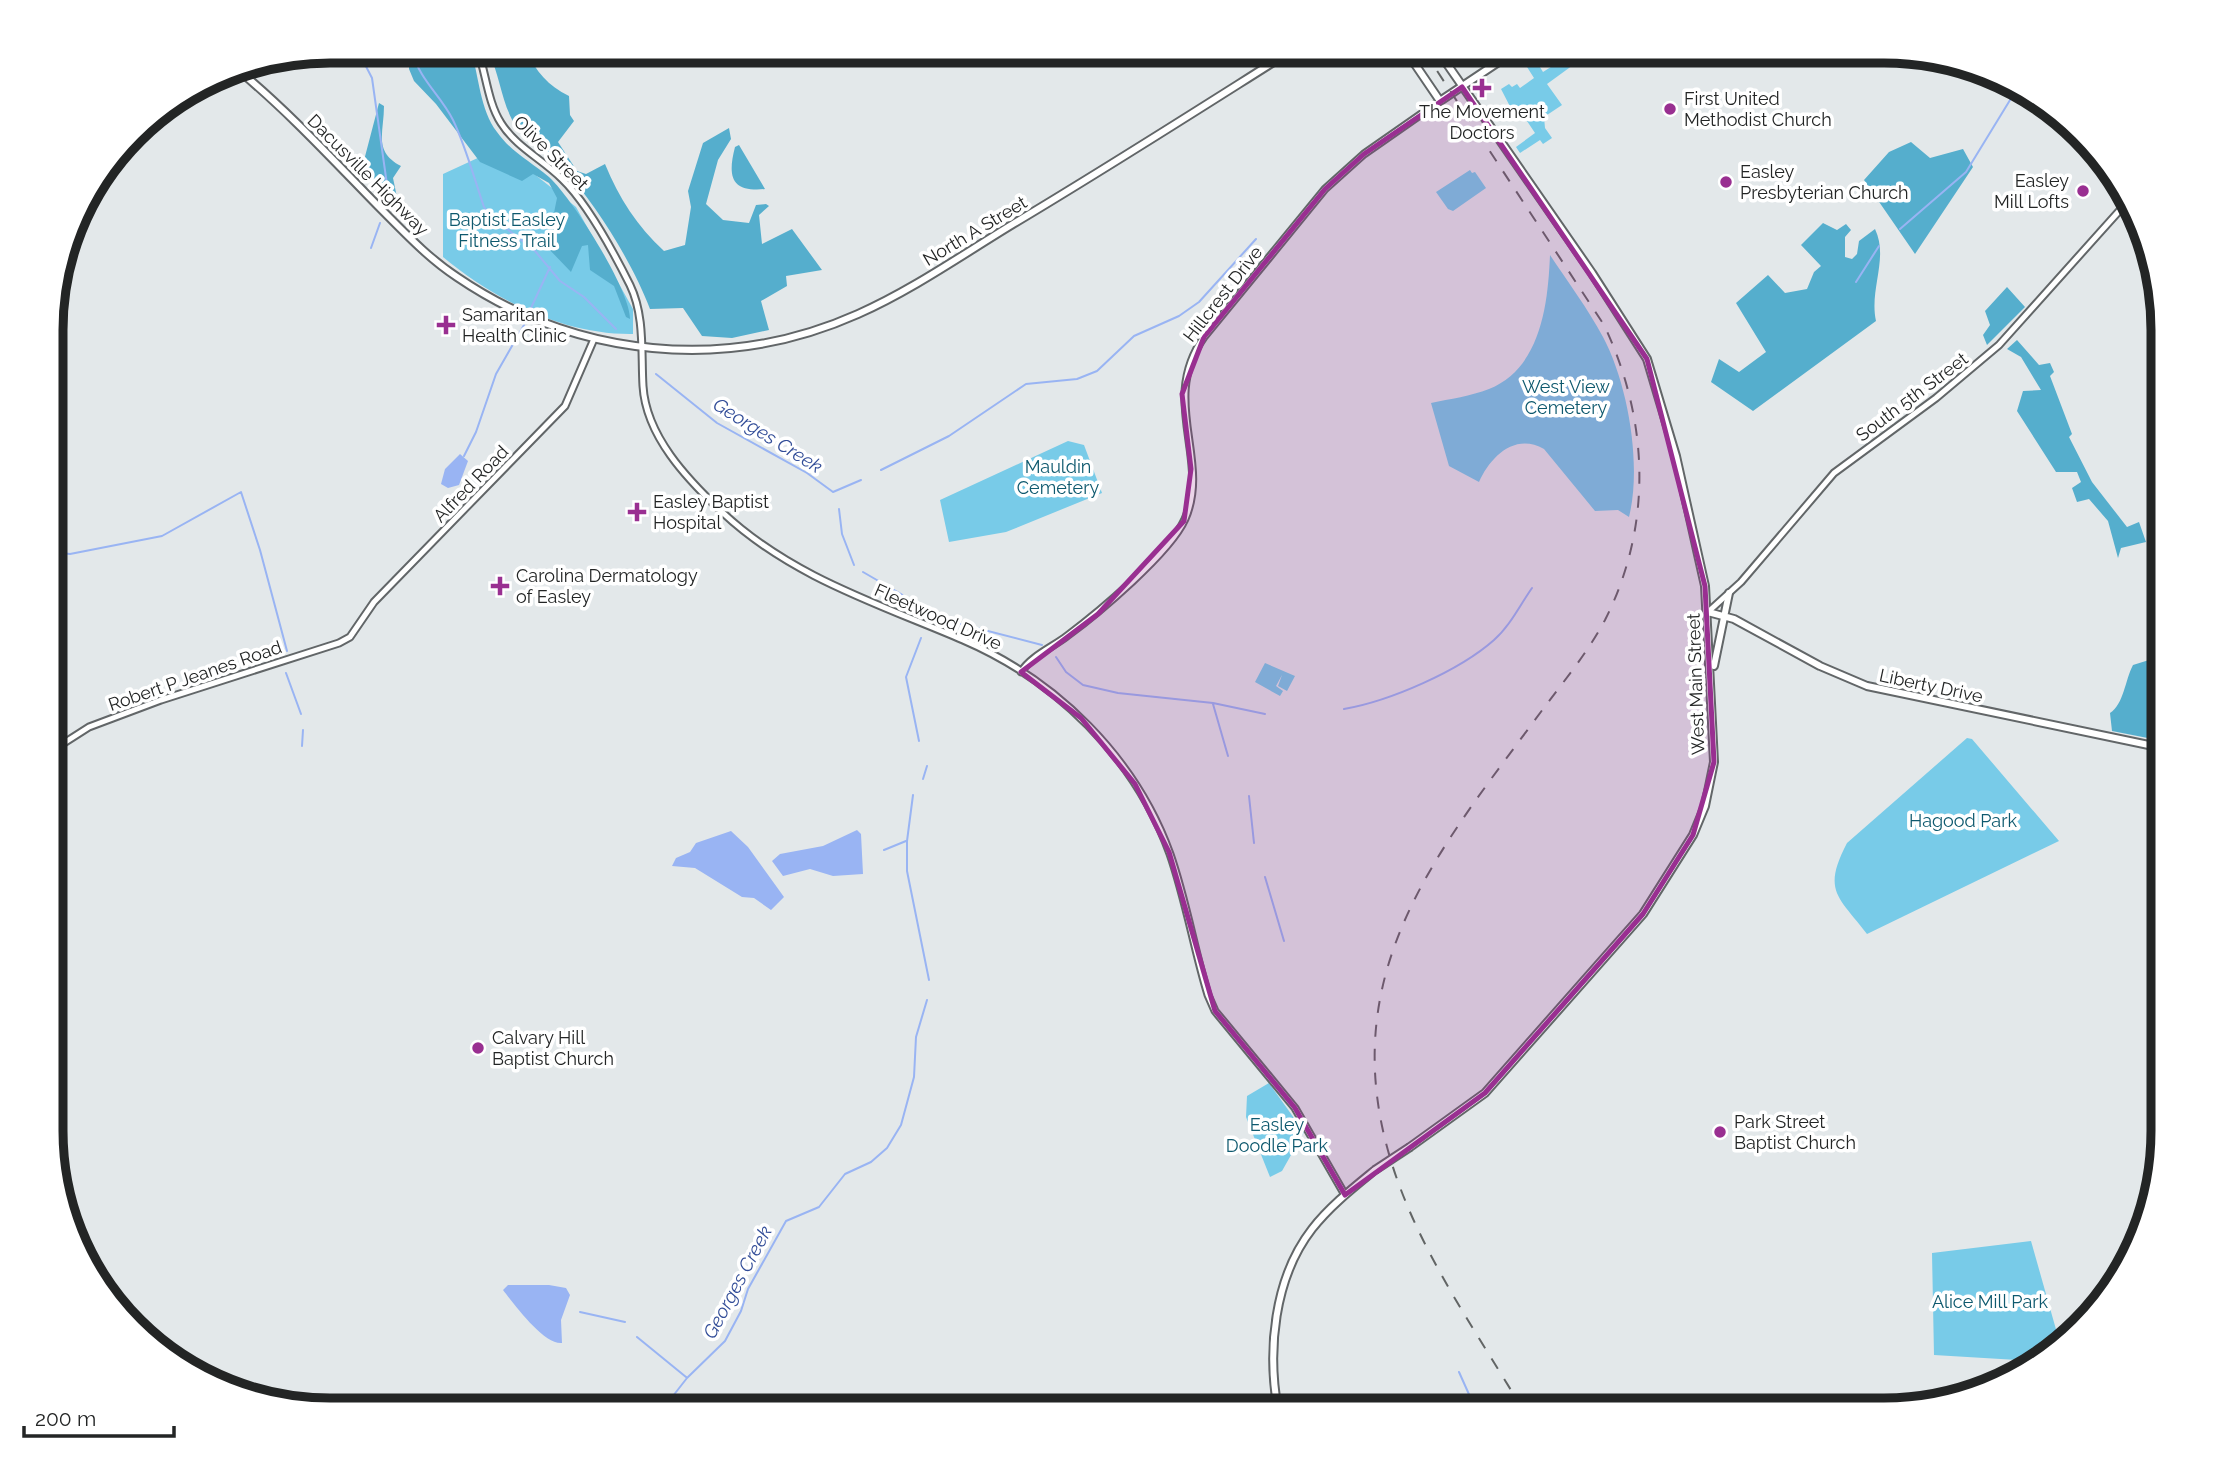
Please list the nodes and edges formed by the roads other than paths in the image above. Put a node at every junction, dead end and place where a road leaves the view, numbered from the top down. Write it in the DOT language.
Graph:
graph roads {
  1 [pos="481,63"];
  2 [pos="1272,63"];
  3 [pos="1414,63"];
  4 [pos="1446,63"];
  5 [pos="1497,63"];
  6 [pos="246,77"];
  7 [pos="1462,87"];
  8 [pos="1440,101"];
  9 [pos="2121,209"];
  10 [pos="594,339"];
  11 [pos="642,348"];
  12 [pos="1729,593"];
  13 [pos="1708,612"];
  14 [pos="1723,614"];
  15 [pos="350,637"];
  16 [pos="1021,672"];
  17 [pos="1711,681"];
  18 [pos="63,744"];
  19 [pos="2151,745"];
  20 [pos="1345,1195"];
  21 [pos="1277,1398"];
  1 -- 11 [label="street, Olive Street"];
  2 -- 11 [label="main road, North A Street"];
  3 -- 8 [label="main road"];
  4 -- 7 [label="main road, West Main Street"];
  5 -- 7 [label="main road"];
  6 -- 10 [label="main road, Dacusville Highway"];
  7 -- 8 [label="main road"];
  7 -- 13 [label="main road, West Main Street"];
  8 -- 16 [label="street, Hillcrest Drive"];
  9 -- 12 [label="street, South 5th Street"];
  10 -- 11 [label="main road, Dacusville Highway"];
  10 -- 15 [label="street, Alfred Road"];
  11 -- 16 [label="street, Fleetwood Drive"];
  12 -- 13 [label="street, South 5th Street"];
  12 -- 14 [label="main road"];
  13 -- 14 [label="main road, Liberty Drive"];
  13 -- 17 [label="main road, West Main Street"];
  14 -- 17 [label="main road"];
  14 -- 19 [label="main road, Liberty Drive"];
  15 -- 18 [label="street, Robert P Jeanes Road"];
  16 -- 20 [label="street, Fleetwood Drive"];
  17 -- 20 [label="main road, West Main Street, bridge"];
  20 -- 21 [label="main road, West Main Street"];
}
